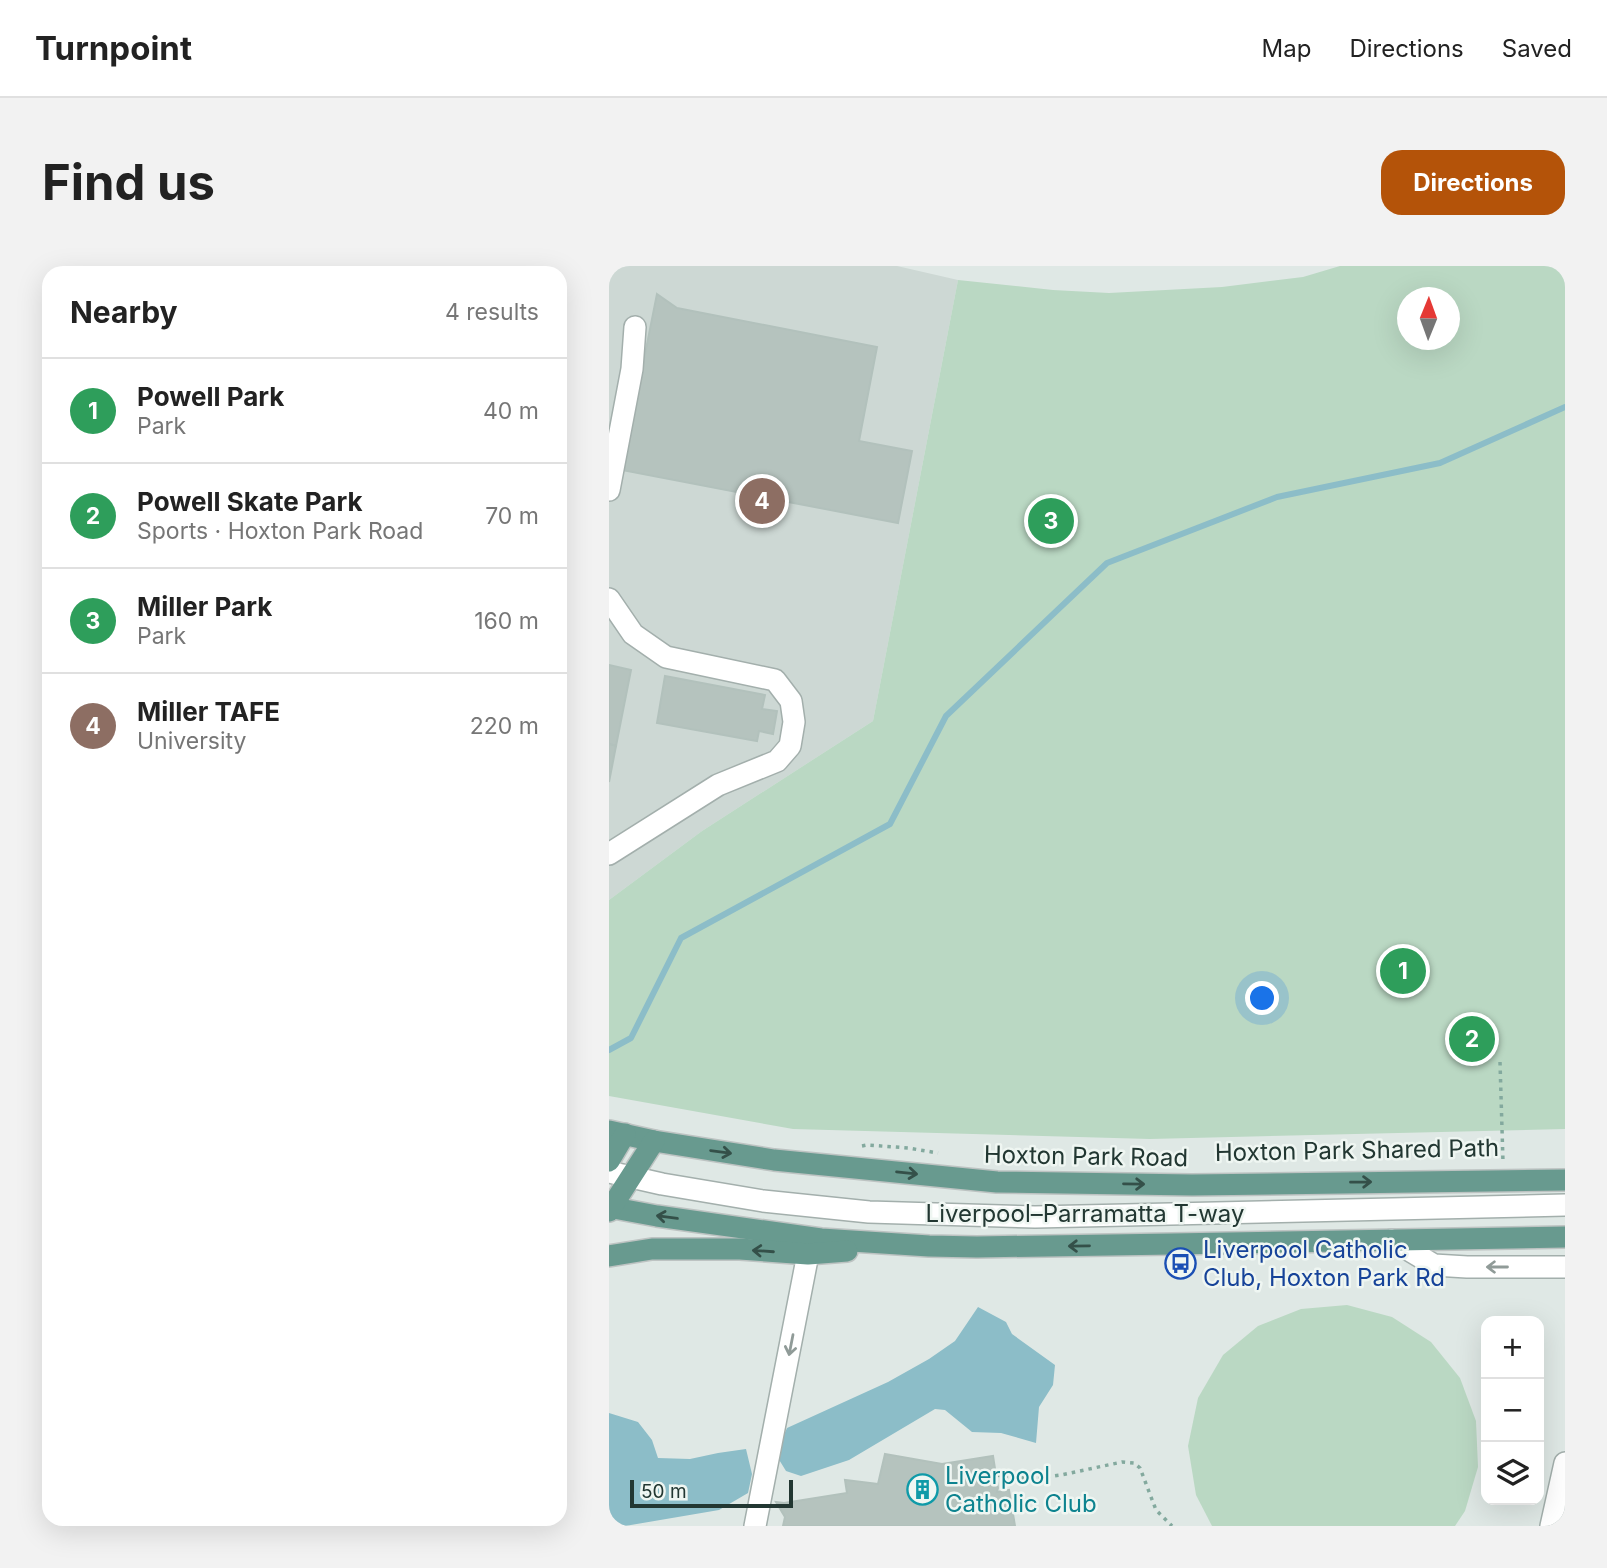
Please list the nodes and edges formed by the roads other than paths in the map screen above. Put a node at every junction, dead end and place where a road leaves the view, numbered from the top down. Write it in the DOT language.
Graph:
graph roads {
  1 [pos="635,327"];
  2 [pos="609,490"];
  3 [pos="609,599"];
  4 [pos="609,854"];
  5 [pos="617,1132"];
  6 [pos="654,1141"];
  7 [pos="609,1161"];
  8 [pos="609,1172"];
  9 [pos="631,1177"];
  10 [pos="1565,1180"];
  11 [pos="1565,1205"];
  12 [pos="610,1208"];
  13 [pos="1565,1237"];
  14 [pos="1392,1240"];
  15 [pos="929,1246"];
  16 [pos="808,1254"];
  17 [pos="609,1256"];
  18 [pos="1565,1267"];
  19 [pos="1565,1464"];
  20 [pos="755,1526"];
  21 [pos="1551,1526"];
  1 -- 2 [label="lane"];
  3 -- 4 [label="lane"];
  5 -- 6 [label="main road, Hoxton Park Road"];
  5 -- 7 [label="main road"];
  6 -- 9 [label="main road"];
  6 -- 10 [label="main road, Hoxton Park Road, one-way"];
  8 -- 9 [label="lane, Liverpool–Parramatta T-way"];
  9 -- 11 [label="lane, Liverpool–Parramatta T-way"];
  9 -- 12 [label="main road"];
  15 -- 12 [label="main road, one-way"];
  13 -- 14 [label="main road"];
  14 -- 15 [label="main road, one-way"];
  18 -- 14 [label="lane, one-way"];
  15 -- 16 [label="main road"];
  16 -- 17 [label="main road, one-way"];
  16 -- 20 [label="lane, one-way"];
  19 -- 21 [label="lane"];
}
